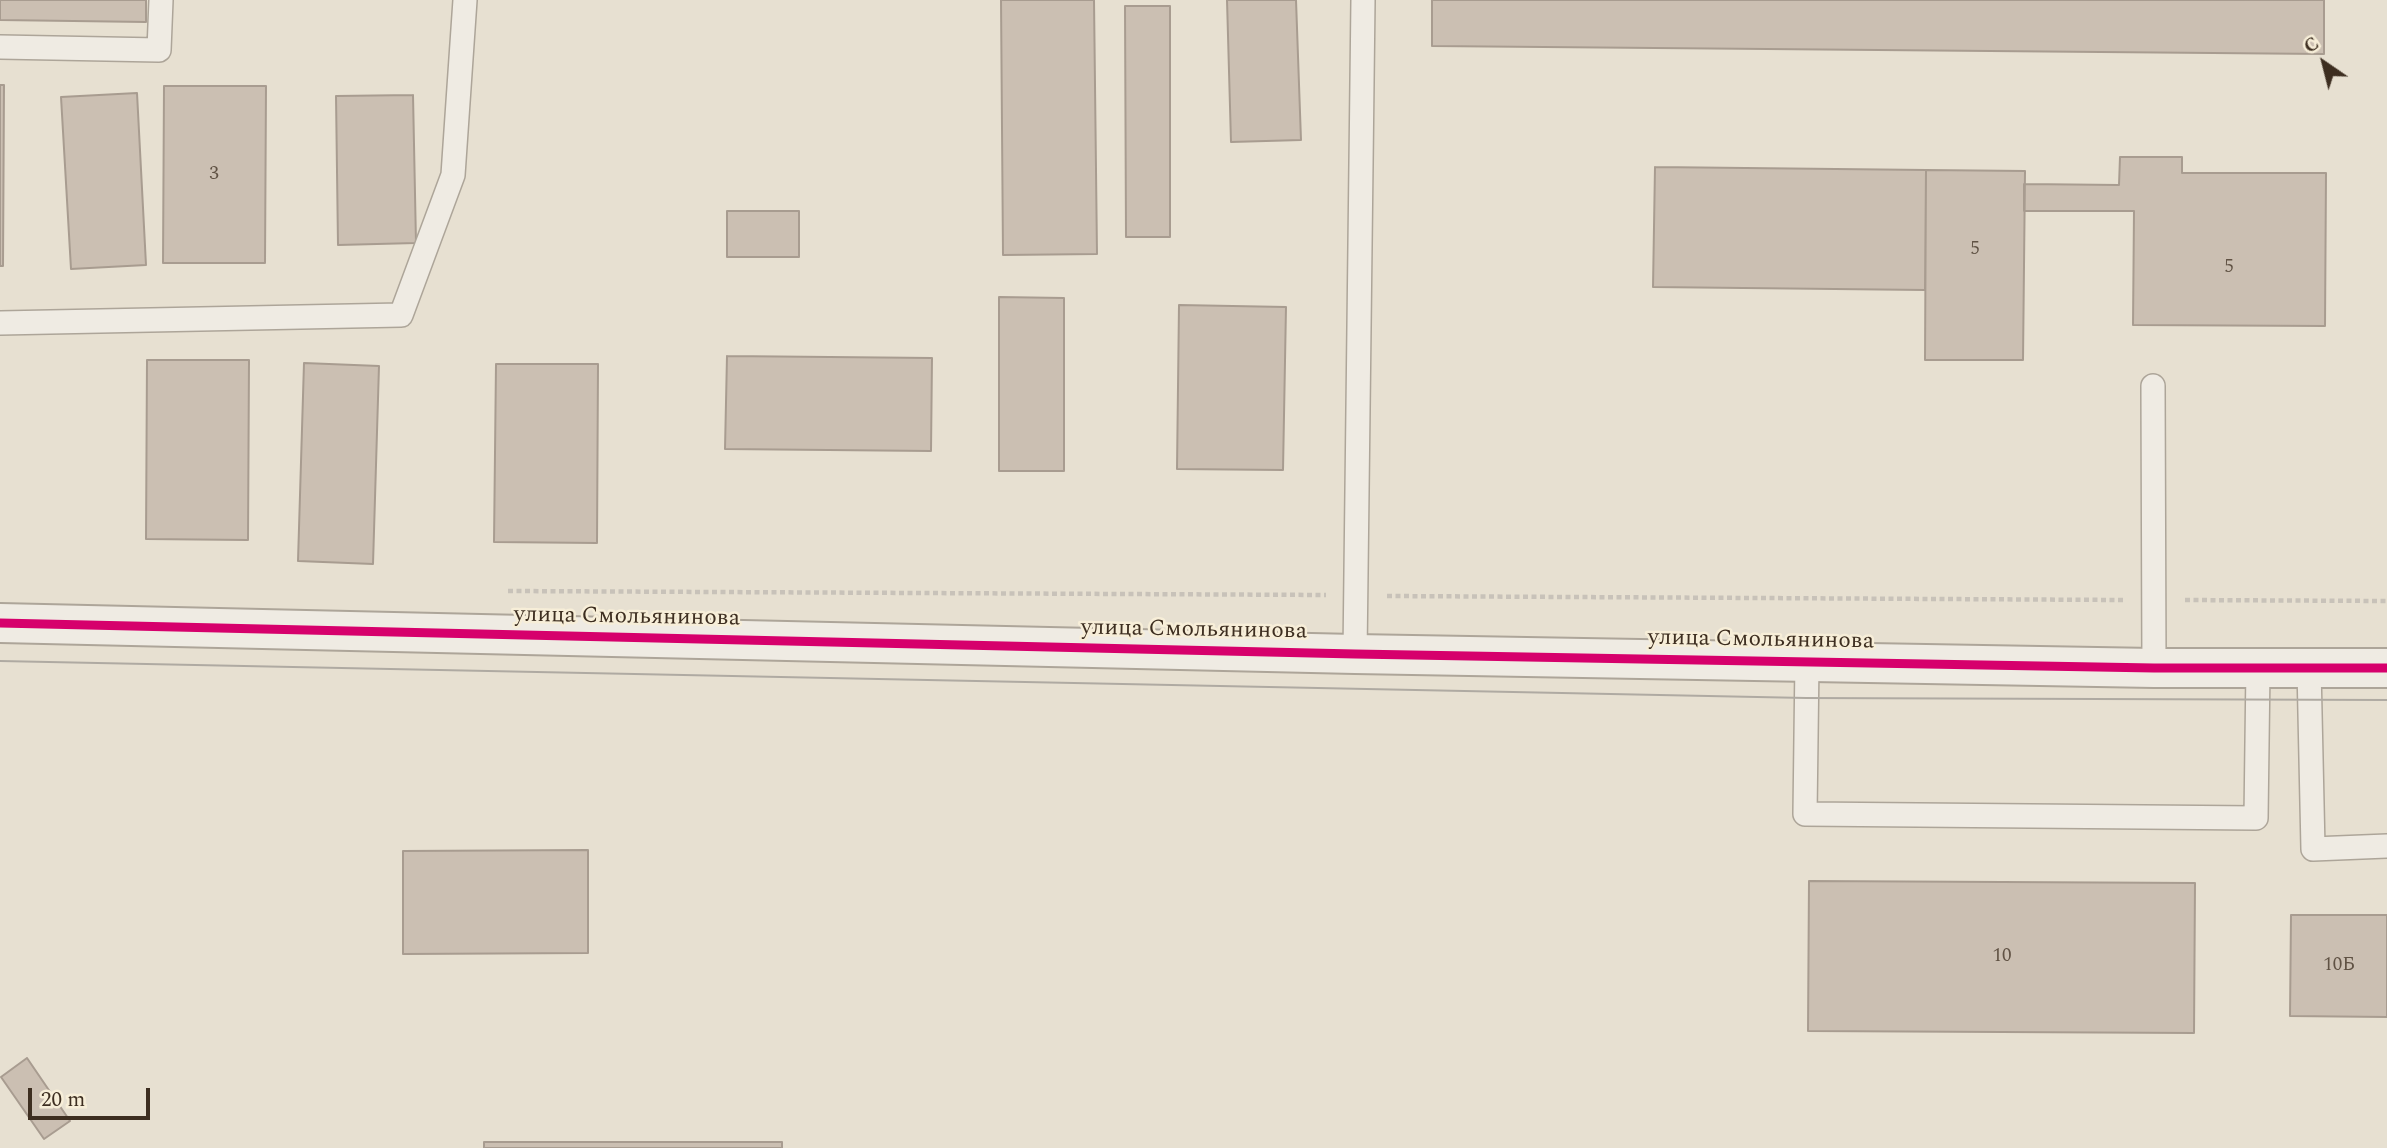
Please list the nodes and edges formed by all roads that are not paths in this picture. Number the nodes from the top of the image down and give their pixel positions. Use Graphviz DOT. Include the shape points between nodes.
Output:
graph roads {
  1 [pos="161,0"];
  2 [pos="465,0"];
  3 [pos="1363,0"];
  4 [pos="0,47"];
  5 [pos="0,323"];
  6 [pos="2153,387"];
  7 [pos="0,623"];
  8 [pos="1355,654"];
  9 [pos="1807,661"];
  10 [pos="2154,668"];
  11 [pos="2258,668"];
  12 [pos="2309,668"];
  13 [pos="2387,668"];
  14 [pos="2387,846"];
  1 -- 4 [label="lane" via="159,50"];
  2 -- 5 [label="lane" via="453,175 401,314"];
  3 -- 8 [label="lane"];
  6 -- 10 [label="lane"];
  7 -- 8 [label="street, улица Смольянинова"];
  8 -- 9 [label="street, улица Смольянинова"];
  9 -- 10 [label="street, улица Смольянинова"];
  9 -- 11 [label="lane" via="1805,814 2256,818"];
  10 -- 11 [label="street, улица Смольянинова"];
  11 -- 12 [label="street, улица Смольянинова"];
  12 -- 13 [label="street, улица Смольянинова"];
  12 -- 14 [label="lane" via="2314,849"];
}
